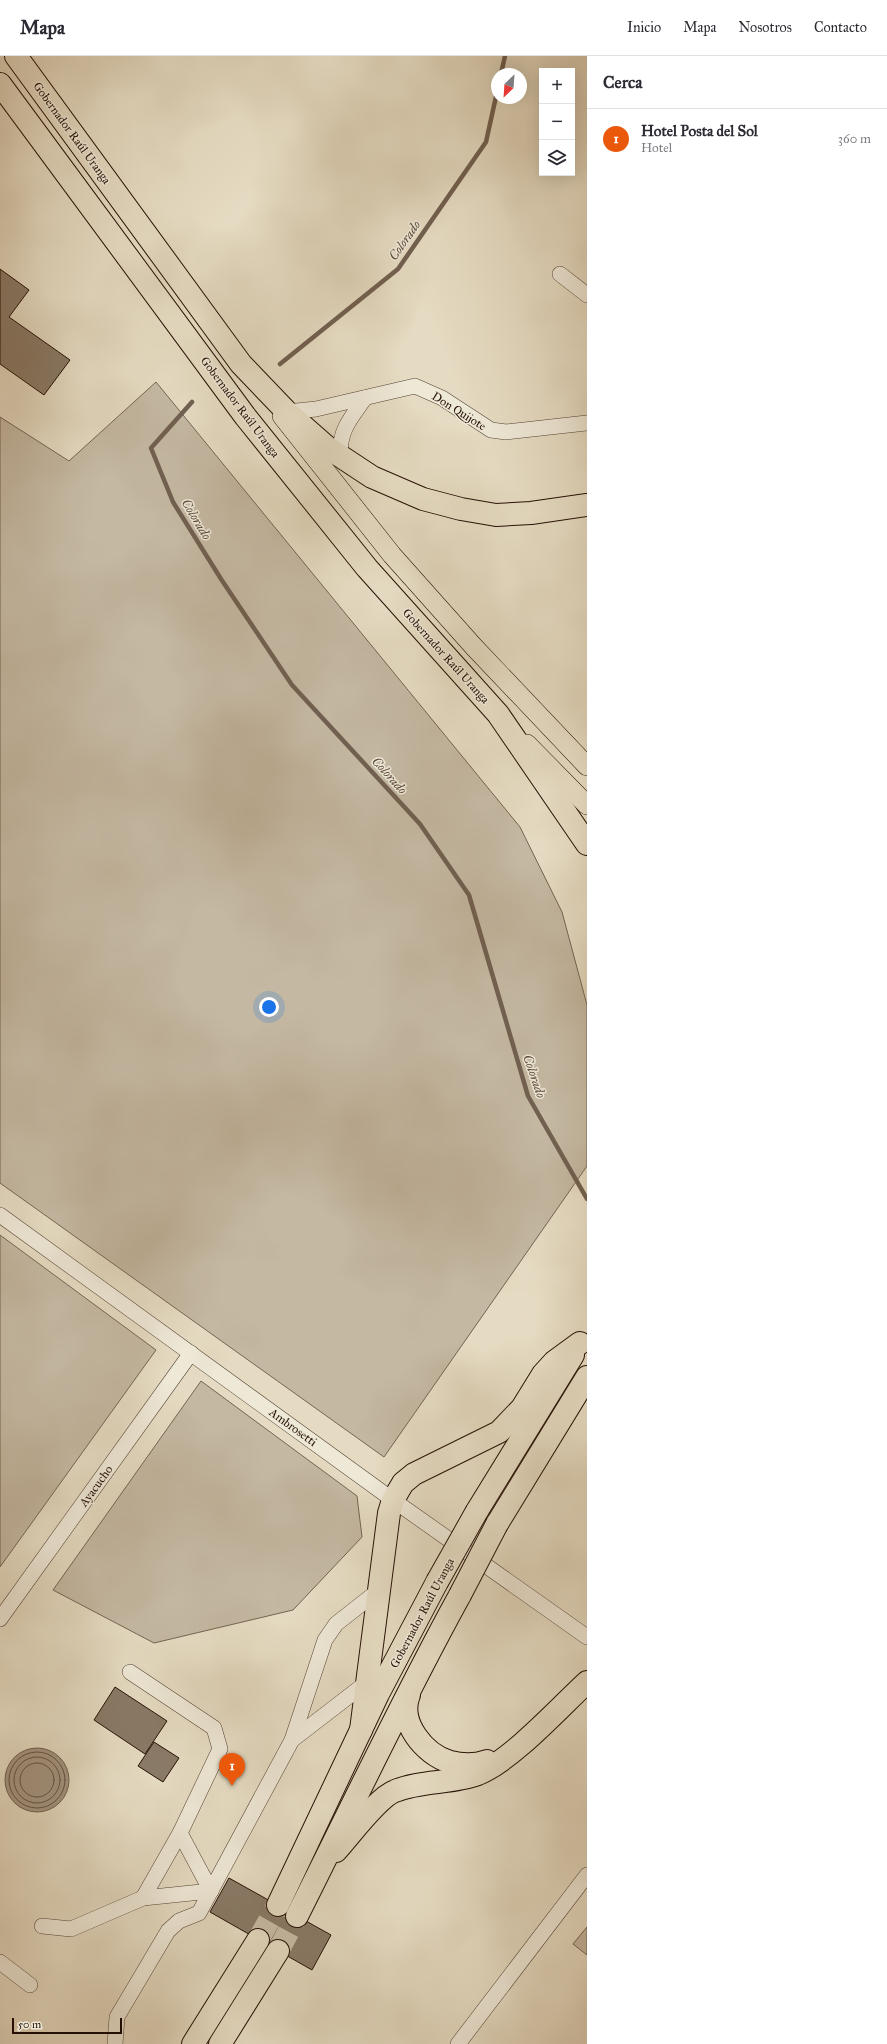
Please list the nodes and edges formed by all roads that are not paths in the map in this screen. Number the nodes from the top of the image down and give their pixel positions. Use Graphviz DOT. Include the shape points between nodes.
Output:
graph roads {
  1 [pos="16,56"];
  2 [pos="0,84"];
  3 [pos="560,274"];
  4 [pos="587,295"];
  5 [pos="241,364"];
  6 [pos="365,398"];
  7 [pos="287,412"];
  8 [pos="587,423"];
  9 [pos="340,454"];
  10 [pos="587,505"];
  11 [pos="498,714"];
  12 [pos="587,766"];
  13 [pos="587,805"];
  14 [pos="587,844"];
  15 [pos="0,1215"];
  16 [pos="584,1337"];
  17 [pos="191,1353"];
  18 [pos="587,1377"];
  19 [pos="393,1500"];
  20 [pos="378,1591"];
  21 [pos="0,1618"];
  22 [pos="587,1637"];
  23 [pos="395,1662"];
  24 [pos="420,1667"];
  25 [pos="130,1672"];
  26 [pos="587,1682"];
  27 [pos="367,1683"];
  28 [pos="361,1730"];
  29 [pos="292,1740"];
  30 [pos="509,1754"];
  31 [pos="180,1833"];
  32 [pos="322,1866"];
  33 [pos="587,1876"];
  34 [pos="211,1891"];
  35 [pos="143,1898"];
  36 [pos="278,1906"];
  37 [pos="297,1916"];
  38 [pos="42,1926"];
  39 [pos="258,1940"];
  40 [pos="278,1951"];
  41 [pos="0,1962"];
  42 [pos="30,1985"];
  43 [pos="115,2044"];
  44 [pos="193,2044"];
  45 [pos="220,2044"];
  46 [pos="458,2044"];
  1 -- 5 [label="highway, Gobernador Raúl Uranga"];
  2 -- 11 [label="highway, Gobernador Raúl Uranga" via="245,416 367,568"];
  3 -- 4 [label="street"];
  5 -- 7 [label="highway, Gobernador Raúl Uranga"];
  5 -- 12 [label="main road, Gobernador Raúl Uranga" via="392,555 474,647"];
  6 -- 7 [label="street, Don Quijote" via="316,409"];
  6 -- 8 [label="street, Don Quijote" via="415,386 442,398 491,430 506,432"];
  6 -- 9 [label="street" via="349,420 340,439"];
  7 -- 9 [label="highway, Gobernador Raúl Uranga" via="328,448"];
  9 -- 10 [label="highway, Gobernador Raúl Uranga" via="372,477 423,499 461,509 496,514 531,513"];
  11 -- 13 [label="main road, Gobernador Raúl Uranga"];
  11 -- 14 [label="highway, Gobernador Raúl Uranga"];
  15 -- 17 [label="street, Ambrosetti"];
  16 -- 19 [label="highway" via="543,1374 522,1408 499,1432 414,1474 403,1483"];
  16 -- 23 [label="highway, Gobernador Raúl Uranga, bridge" via="477,1511"];
  17 -- 19 [label="street, Ambrosetti"];
  17 -- 21 [label="street, Ayacucho"];
  18 -- 24 [label="highway, Gobernador Raúl Uranga, bridge" via="497,1524"];
  19 -- 20 [label="highway"];
  19 -- 22 [label="street, Ambrosetti"];
  20 -- 27 [label="highway"];
  20 -- 29 [label="street" via="336,1624 325,1640"];
  23 -- 27 [label="street"];
  23 -- 28 [label="highway, Gobernador Raúl Uranga"];
  24 -- 30 [label="highway" via="406,1703 411,1728 420,1742 434,1754 450,1762 484,1762"];
  24 -- 32 [label="highway, Gobernador Raúl Uranga"];
  25 -- 31 [label="street" via="214,1728 220,1749"];
  26 -- 30 [label="highway"];
  27 -- 28 [label="highway"];
  27 -- 29 [label="street"];
  28 -- 36 [label="highway, Gobernador Raúl Uranga"];
  29 -- 34 [label="street"];
  30 -- 32 [label="highway" via="478,1774 394,1791 381,1800"];
  31 -- 34 [label="street"];
  31 -- 35 [label="street"];
  32 -- 37 [label="highway, Gobernador Raúl Uranga"];
  33 -- 46 [label="street"];
  34 -- 35 [label="street"];
  34 -- 43 [label="street" via="199,1913 179,1921 168,1931 117,2017"];
  35 -- 38 [label="street" via="72,1929"];
  39 -- 44 [label="highway"];
  40 -- 45 [label="highway"];
  41 -- 42 [label="street"];
}
